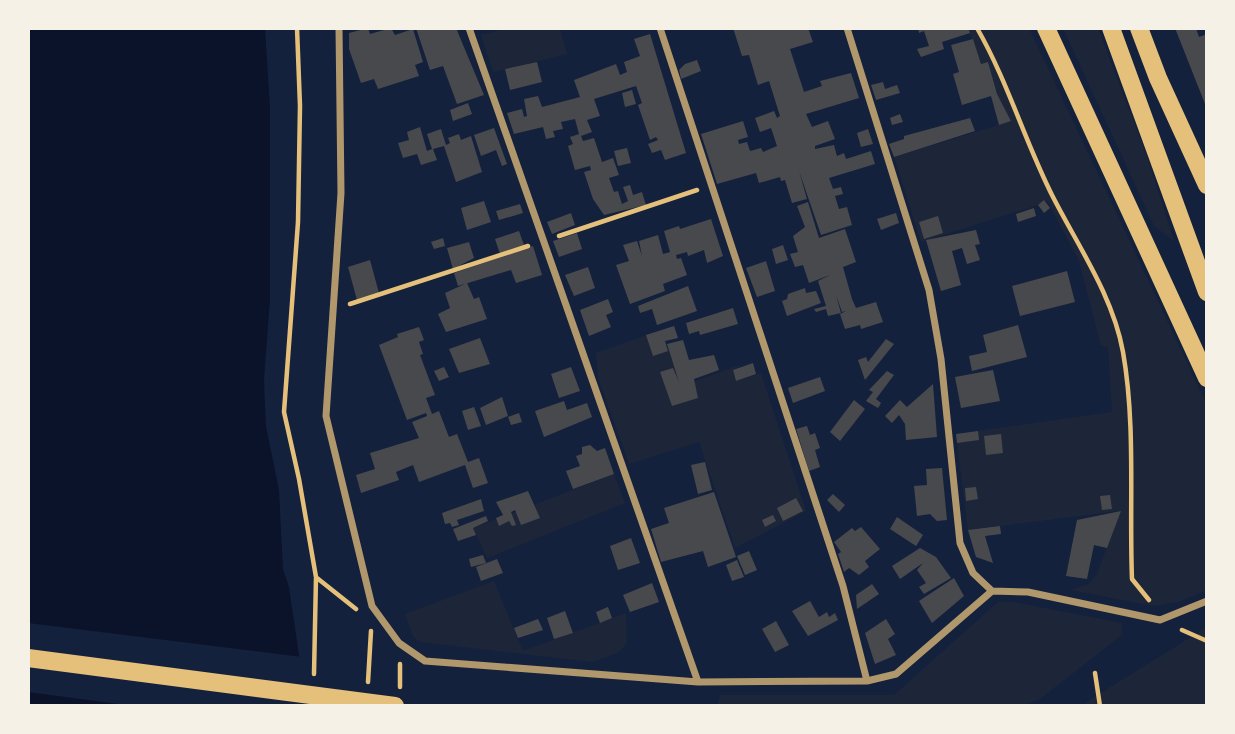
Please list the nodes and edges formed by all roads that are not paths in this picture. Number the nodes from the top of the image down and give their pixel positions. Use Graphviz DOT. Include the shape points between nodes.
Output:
graph roads {
  1 [pos="339,28"];
  2 [pos="469,28"];
  3 [pos="660,28"];
  4 [pos="847,28"];
  5 [pos="1046,28"];
  6 [pos="1111,28"];
  7 [pos="1139,28"];
  8 [pos="1207,186"];
  9 [pos="1207,292"];
  10 [pos="1207,378"];
  11 [pos="992,591"];
  12 [pos="1207,601"];
  13 [pos="28,658"];
  14 [pos="867,681"];
  15 [pos="698,682"];
  16 [pos="398,699"];
  1 -- 15 [label="street" via="341,194 326,416 372,606 399,643 425,661"];
  2 -- 15 [label="street"];
  3 -- 14 [label="street" via="843,586"];
  4 -- 11 [label="street" via="929,290 941,359 960,543 973,573"];
  5 -- 10 [label="main road"];
  6 -- 9 [label="main road"];
  7 -- 8 [label="main road"];
  11 -- 12 [label="street" via="1028,592 1160,620"];
  11 -- 14 [label="street" via="896,674"];
  13 -- 16 [label="main road"];
  14 -- 15 [label="street"];
}
